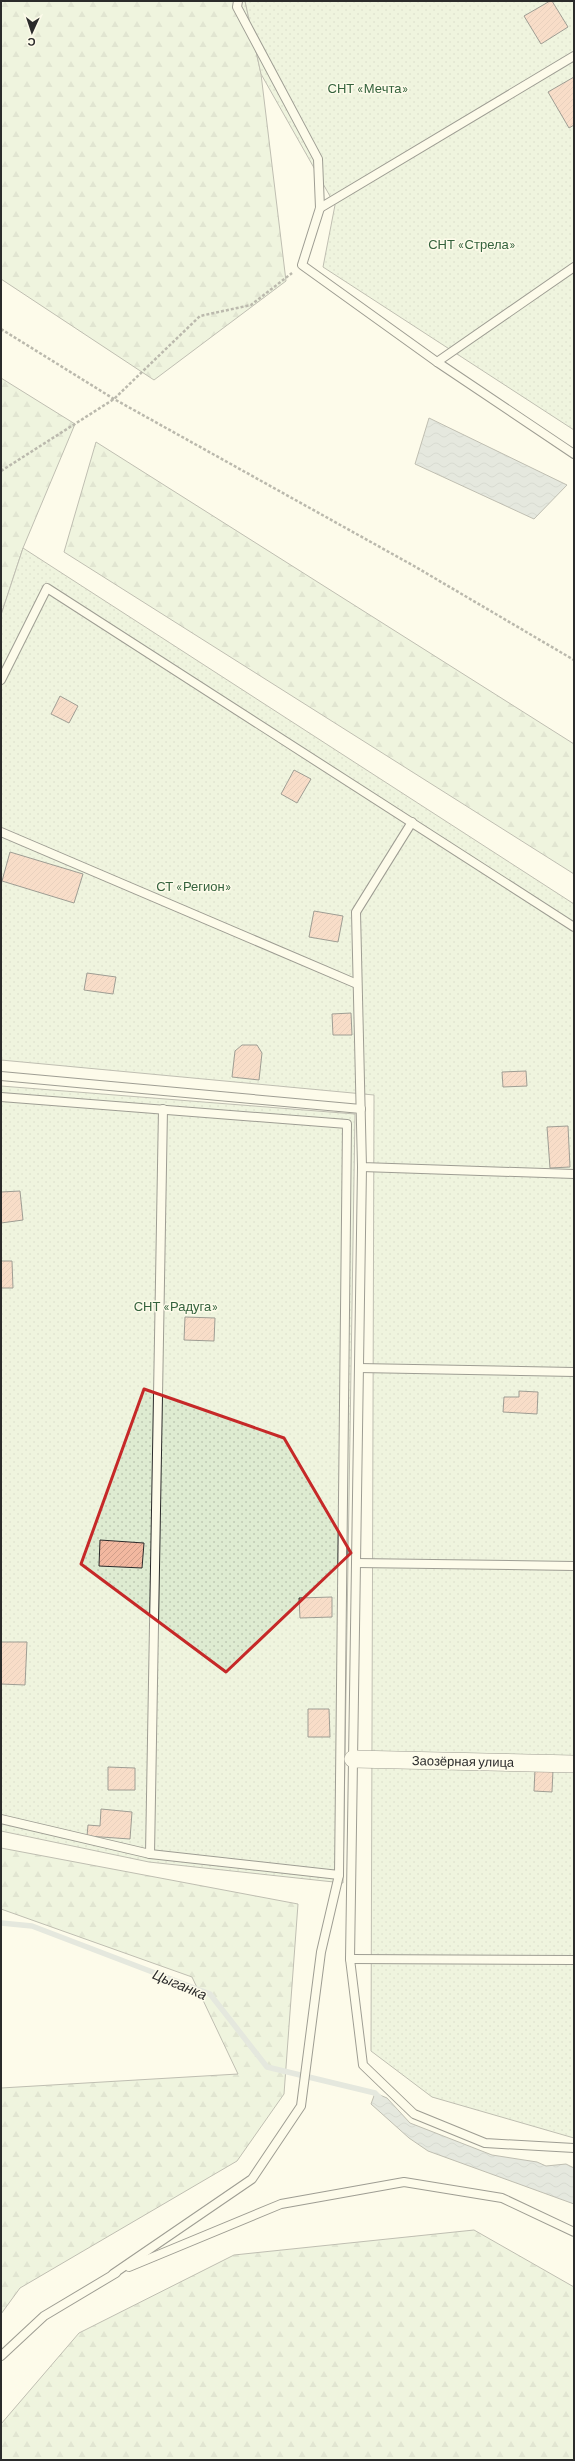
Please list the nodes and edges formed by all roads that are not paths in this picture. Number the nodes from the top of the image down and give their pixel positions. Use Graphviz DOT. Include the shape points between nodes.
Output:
graph roads {
  1 [pos="238,1"];
  2 [pos="574,56"];
  3 [pos="320,208"];
  4 [pos="574,267"];
  5 [pos="437,362"];
  6 [pos="574,454"];
  7 [pos="1,680"];
  8 [pos="412,822"];
  9 [pos="1,832"];
  10 [pos="574,927"];
  11 [pos="357,984"];
  12 [pos="1,1076"];
  13 [pos="1,1097"];
  14 [pos="360,1108"];
  15 [pos="163,1109"];
  16 [pos="362,1167"];
  17 [pos="574,1174"];
  18 [pos="359,1368"];
  19 [pos="574,1372"];
  20 [pos="356,1563"];
  21 [pos="574,1566"];
  22 [pos="353,1759"];
  23 [pos="574,1764"];
  24 [pos="1,1819"];
  25 [pos="150,1854"];
  26 [pos="339,1874"];
  27 [pos="350,1959"];
  28 [pos="574,1960"];
  29 [pos="574,2148"];
  30 [pos="574,2232"];
  31 [pos="113,2274"];
  32 [pos="1,2356"];
  1 -- 3 [label="lane" via="237,8 318,159"];
  2 -- 3 [label="lane"];
  3 -- 5 [label="lane" via="302,265"];
  4 -- 5 [label="lane"];
  5 -- 6 [label="lane"];
  7 -- 8 [label="lane" via="47,588"];
  8 -- 10 [label="lane"];
  8 -- 11 [label="lane" via="356,912"];
  9 -- 11 [label="lane"];
  11 -- 14 [label="lane"];
  12 -- 14 [label="lane"];
  13 -- 15 [label="lane"];
  14 -- 16 [label="lane"];
  15 -- 25 [label="lane"];
  15 -- 26 [label="lane" via="347,1124"];
  16 -- 17 [label="lane"];
  16 -- 18 [label="lane"];
  18 -- 19 [label="lane"];
  18 -- 20 [label="lane"];
  20 -- 21 [label="lane"];
  20 -- 22 [label="lane"];
  22 -- 23 [label="street, Заозёрная улица"];
  22 -- 27 [label="lane"];
  24 -- 25 [label="lane"];
  25 -- 26 [label="lane"];
  26 -- 31 [label="lane" via="321,1952 301,2106 252,2178"];
  27 -- 28 [label="lane"];
  27 -- 29 [label="lane" via="363,2065 414,2114 485,2143"];
  30 -- 31 [label="lane" via="502,2198 404,2182 281,2204"];
  31 -- 32 [label="lane" via="44,2316"];
}
